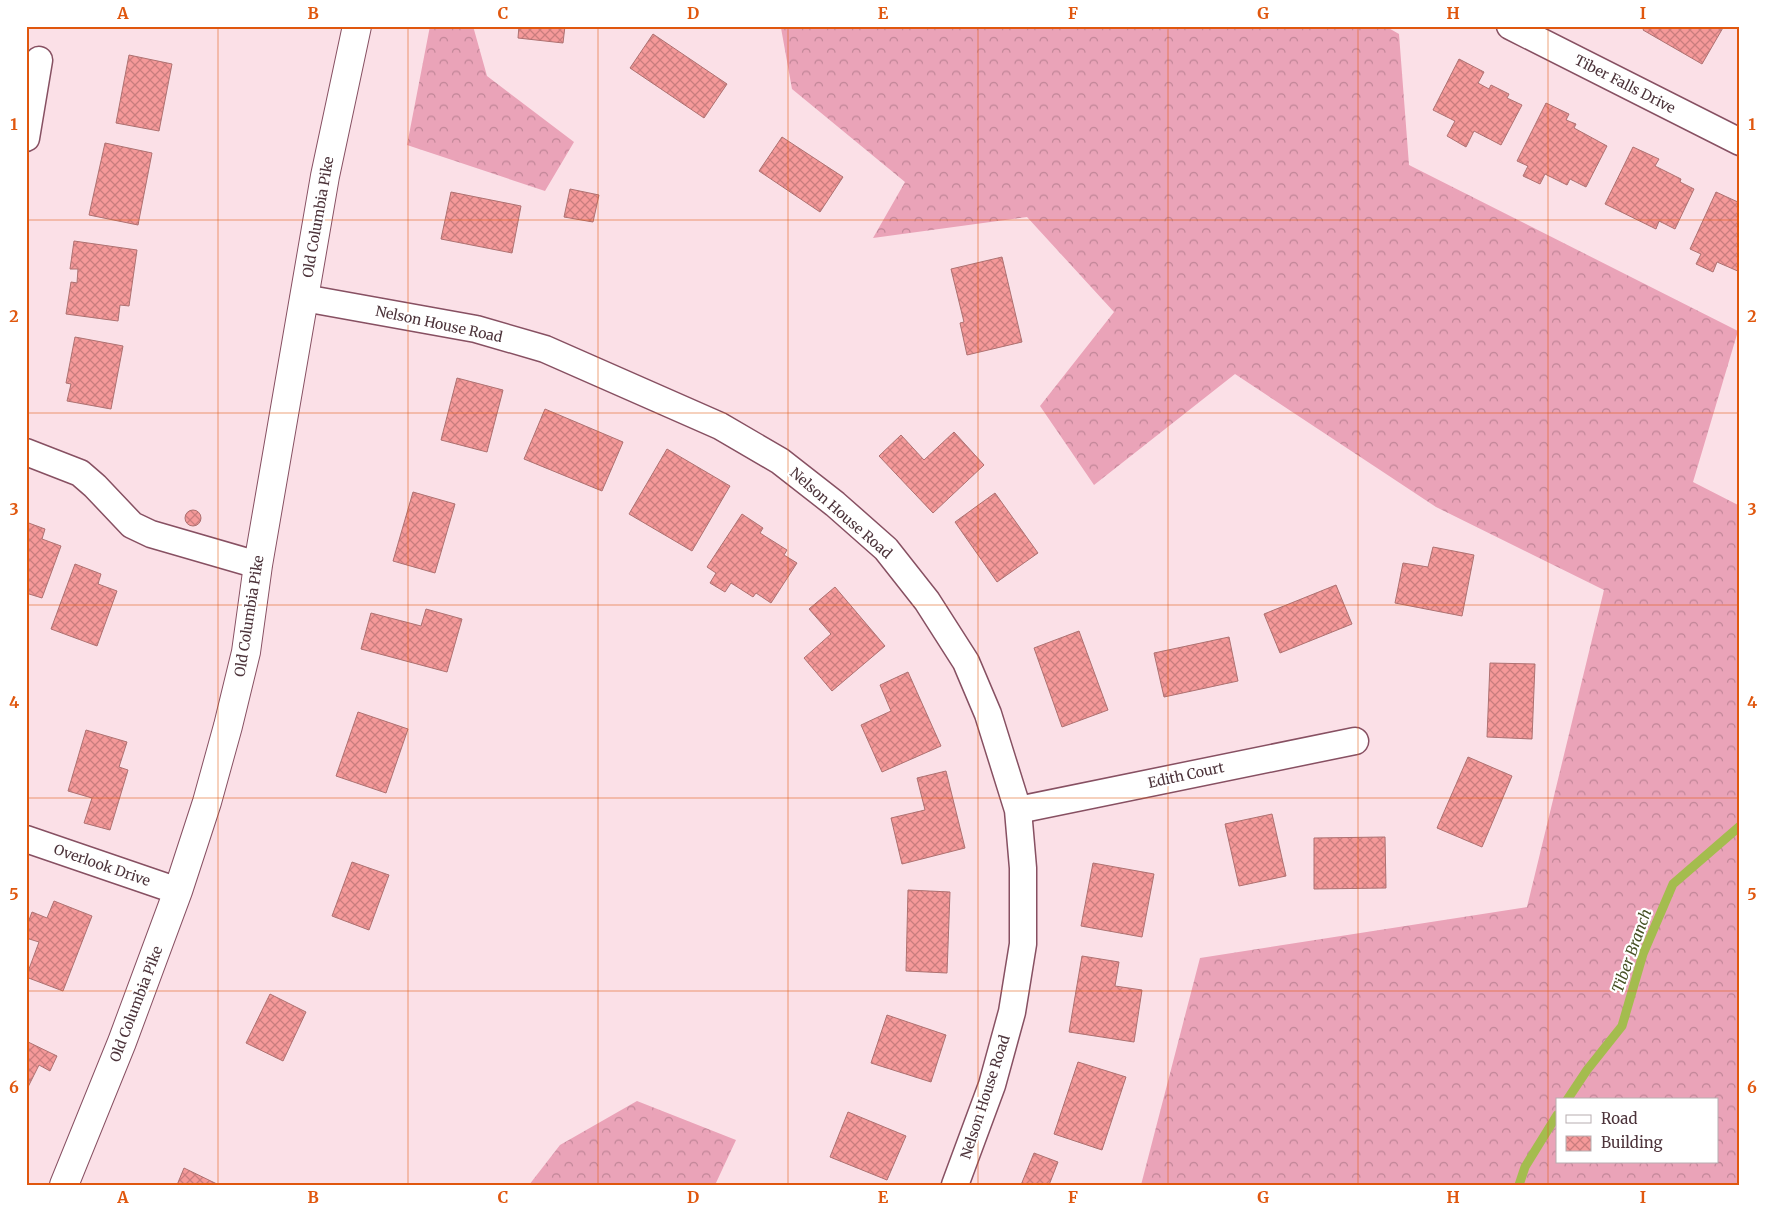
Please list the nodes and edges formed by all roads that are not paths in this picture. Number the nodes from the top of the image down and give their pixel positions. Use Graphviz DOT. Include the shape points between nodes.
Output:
graph roads {
  1 [pos="357,26"];
  2 [pos="1510,26"];
  3 [pos="39,60"];
  4 [pos="26,138"];
  5 [pos="1740,142"];
  6 [pos="304,298"];
  7 [pos="26,452"];
  8 [pos="258,565"];
  9 [pos="1355,741"];
  10 [pos="1018,810"];
  11 [pos="26,839"];
  12 [pos="178,891"];
  13 [pos="64,1185"];
  14 [pos="955,1185"];
  1 -- 6 [label="street, Old Columbia Pike" via="325,176"];
  2 -- 5 [label="street, Tiber Falls Drive"];
  3 -- 4 [label="street"];
  6 -- 8 [label="street, Old Columbia Pike"];
  6 -- 10 [label="street, Nelson House Road" via="476,329 545,349 720,426 780,461 886,549 928,601 966,662 988,714"];
  7 -- 8 [label="street" via="80,474 132,525 150,534"];
  8 -- 12 [label="street, Old Columbia Pike" via="246,652 228,726"];
  9 -- 10 [label="street, Edith Court"];
  10 -- 14 [label="street, Nelson House Road" via="1023,868 1023,944 1012,1012 992,1085"];
  11 -- 12 [label="street, Overlook Drive"];
  12 -- 13 [label="street, Old Columbia Pike"];
}
